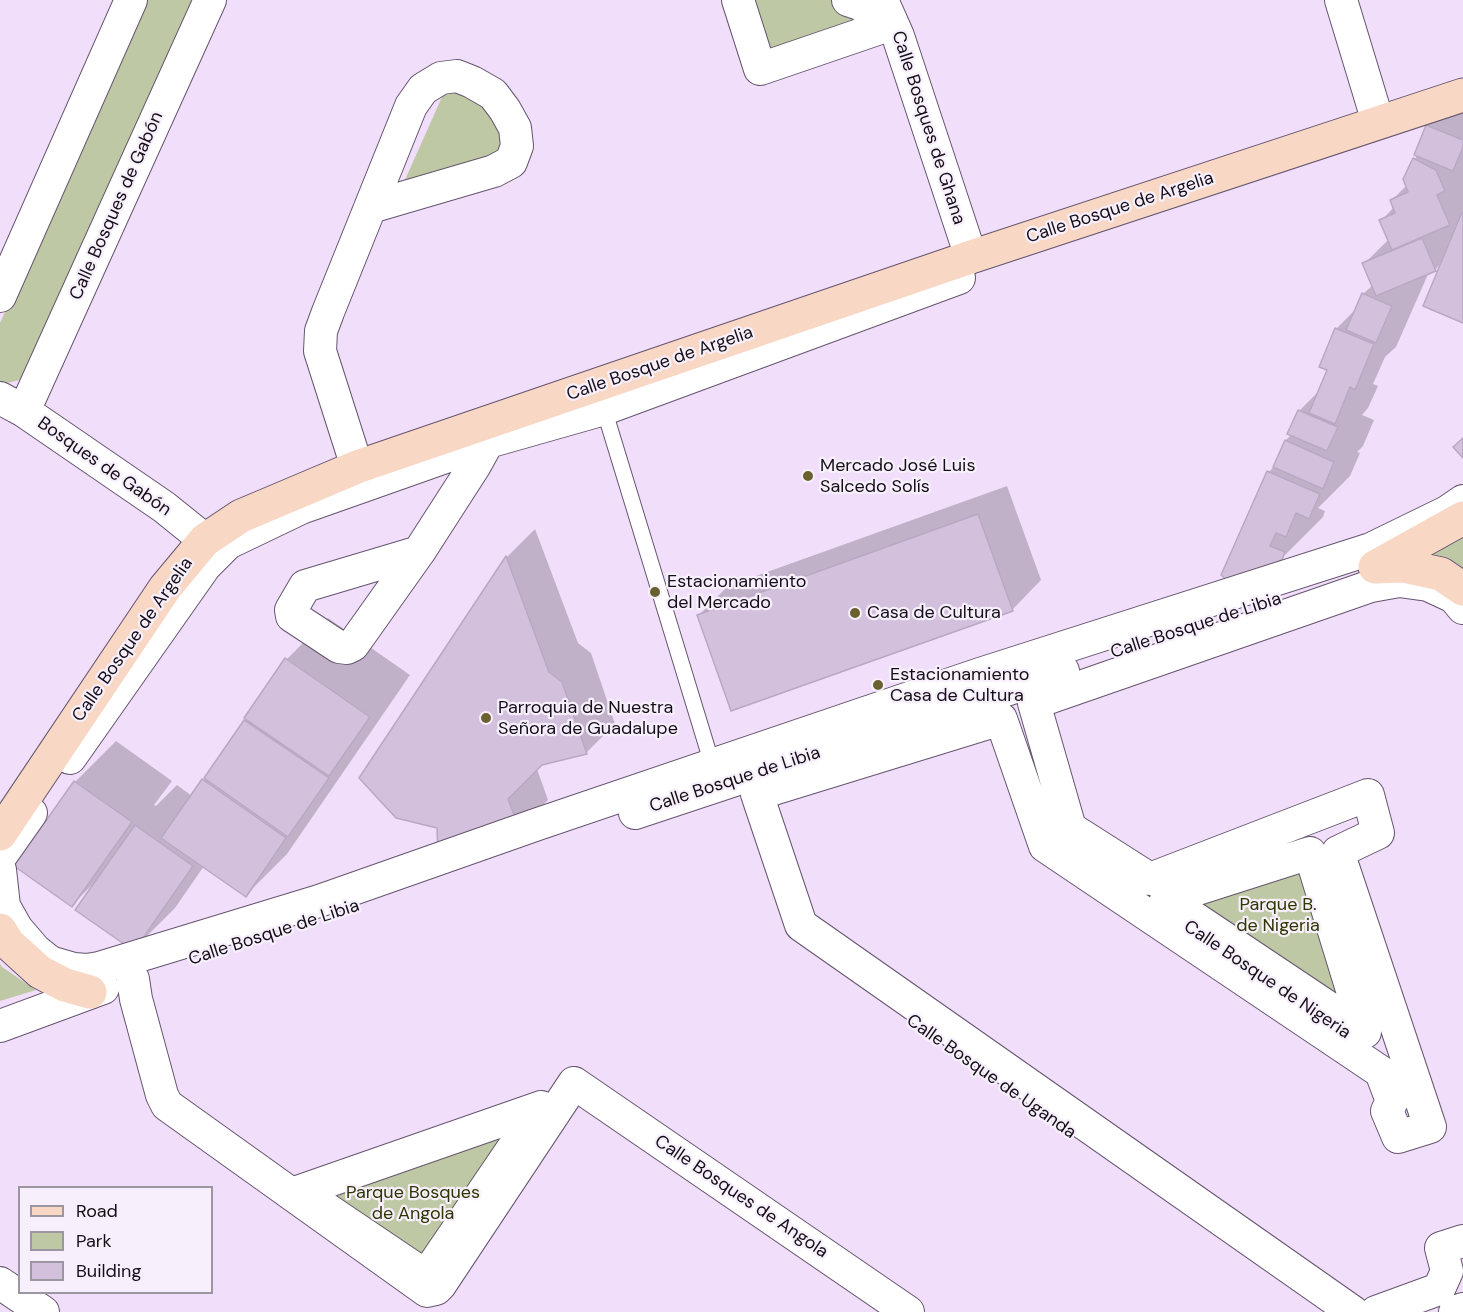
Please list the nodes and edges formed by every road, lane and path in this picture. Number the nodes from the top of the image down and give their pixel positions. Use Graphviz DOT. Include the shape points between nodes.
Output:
graph roads {
  1 [pos="131,0"];
  2 [pos="210,0"];
  3 [pos="727,0"];
  4 [pos="738,0"];
  5 [pos="848,0"];
  6 [pos="882,0"];
  7 [pos="1341,0"];
  8 [pos="898,36"];
  9 [pos="1463,95"];
  10 [pos="1463,110"];
  11 [pos="1378,122"];
  12 [pos="371,207"];
  13 [pos="971,257"];
  14 [pos="0,296"];
  15 [pos="601,398"];
  16 [pos="12,405"];
  17 [pos="493,431"];
  18 [pos="357,467"];
  19 [pos="1463,501"];
  20 [pos="1463,518"];
  21 [pos="206,540"];
  22 [pos="419,552"];
  23 [pos="1375,567"];
  24 [pos="1463,589"];
  25 [pos="1463,608"];
  26 [pos="1010,688"];
  27 [pos="723,777"];
  28 [pos="1362,818"];
  29 [pos="0,834"];
  30 [pos="1314,844"];
  31 [pos="0,857"];
  32 [pos="0,870"];
  33 [pos="1141,894"];
  34 [pos="0,930"];
  35 [pos="133,978"];
  36 [pos="90,992"];
  37 [pos="0,1026"];
  38 [pos="1393,1065"];
  39 [pos="574,1083"];
  40 [pos="541,1107"];
  41 [pos="1412,1114"];
  42 [pos="273,1182"];
  43 [pos="1462,1255"];
  44 [pos="0,1282"];
  45 [pos="1463,1297"];
  46 [pos="1463,1309"];
  47 [pos="43,1312"];
  48 [pos="908,1312"];
  49 [pos="1330,1312"];
  50 [pos="1353,1312"];
  51 [pos="1376,1312"];
  52 [pos="1419,1312"];
  53 [pos="1455,1312"];
  1 -- 14 [label="street"];
  2 -- 16 [label="street, Calle Bosques de Gabón"];
  3 -- 8 [label="street" via="754,82"];
  4 -- 5 [label="street" via="760,69 880,28 863,6"];
  6 -- 8 [label="street, Calle Bosques de Ghana"];
  7 -- 11 [label="street"];
  8 -- 13 [label="street, Calle Bosques de Ghana"];
  9 -- 11 [label="street, Calle Bosque de Argelia"];
  10 -- 15 [label="street" via="1157,204"];
  11 -- 13 [label="street, Calle Bosque de Argelia"];
  12 -- 12 [label="street" via="411,106 423,89 441,78 457,76 493,94 514,128 518,146 510,162 494,171"];
  12 -- 18 [label="street" via="321,331 320,351"];
  13 -- 15 [label="street, Calle Bosque de Argelia"];
  15 -- 17 [label="street, Calle Bosque de Argelia"];
  15 -- 27 [label="lane"];
  16 -- 21 [label="street, Bosques de Gabón" via="165,507"];
  17 -- 18 [label="street, Calle Bosque de Argelia"];
  17 -- 22 [label="street"];
  17 -- 31 [label="street" via="301,508 228,543 205,566"];
  18 -- 21 [label="street, Calle Bosque de Argelia" via="241,516"];
  19 -- 27 [label="street" via="1371,549 980,674"];
  20 -- 23 [label="street, Calle Bosque de Libia"];
  21 -- 29 [label="street, Calle Bosque de Argelia" via="165,588"];
  23 -- 24 [label="street" via="1404,566 1441,574"];
  23 -- 26 [label="street, Calle Bosque de Libia"];
  25 -- 50 [label="street" via="1454,597 1428,585 1399,581 1371,586 1034,703 1070,828 1150,879 1368,795 1378,833 1338,852 1430,1127 1398,1137 1387,1111 1392,1101 1381,1072 1045,846 1001,719 757,794 801,925"];
  26 -- 27 [label="street, Calle Bosque de Libia"];
  26 -- 33 [label="street, Calle Bosque de Nigeria" via="1055,832"];
  27 -- 32 [label="street" via="87,970 50,962 34,950 4,906"];
  27 -- 35 [label="street, Calle Bosque de Libia"];
  27 -- 49 [label="street, Calle Bosque de Uganda" via="791,938"];
  28 -- 30 [label="street"];
  30 -- 30 [label="street" via="1341,953 1365,1032 1166,900"];
  30 -- 33 [label="street"];
  30 -- 38 [label="street, Calle Bosque de Nigeria"];
  33 -- 38 [label="street, Calle Bosque de Nigeria"];
  34 -- 36 [label="street" via="8,943 40,972"];
  35 -- 36 [label="street, Calle Bosque de Libia"];
  35 -- 42 [label="street" via="164,1100"];
  36 -- 37 [label="street, Calle Bosque de Libia"];
  38 -- 41 [label="street, Calle Bosque de Nigeria"];
  39 -- 42 [label="street"];
  39 -- 42 [label="street" via="440,1285 431,1291"];
  39 -- 48 [label="street, Calle Bosques de Angola"];
  40 -- 40 [label="street" via="426,1276 300,1191 311,1187"];
  43 -- 51 [label="street" via="1441,1248 1447,1271 1439,1289"];
  44 -- 47 [label="street"];
  45 -- 52 [label="street"];
  46 -- 53 [label="street"];
}
